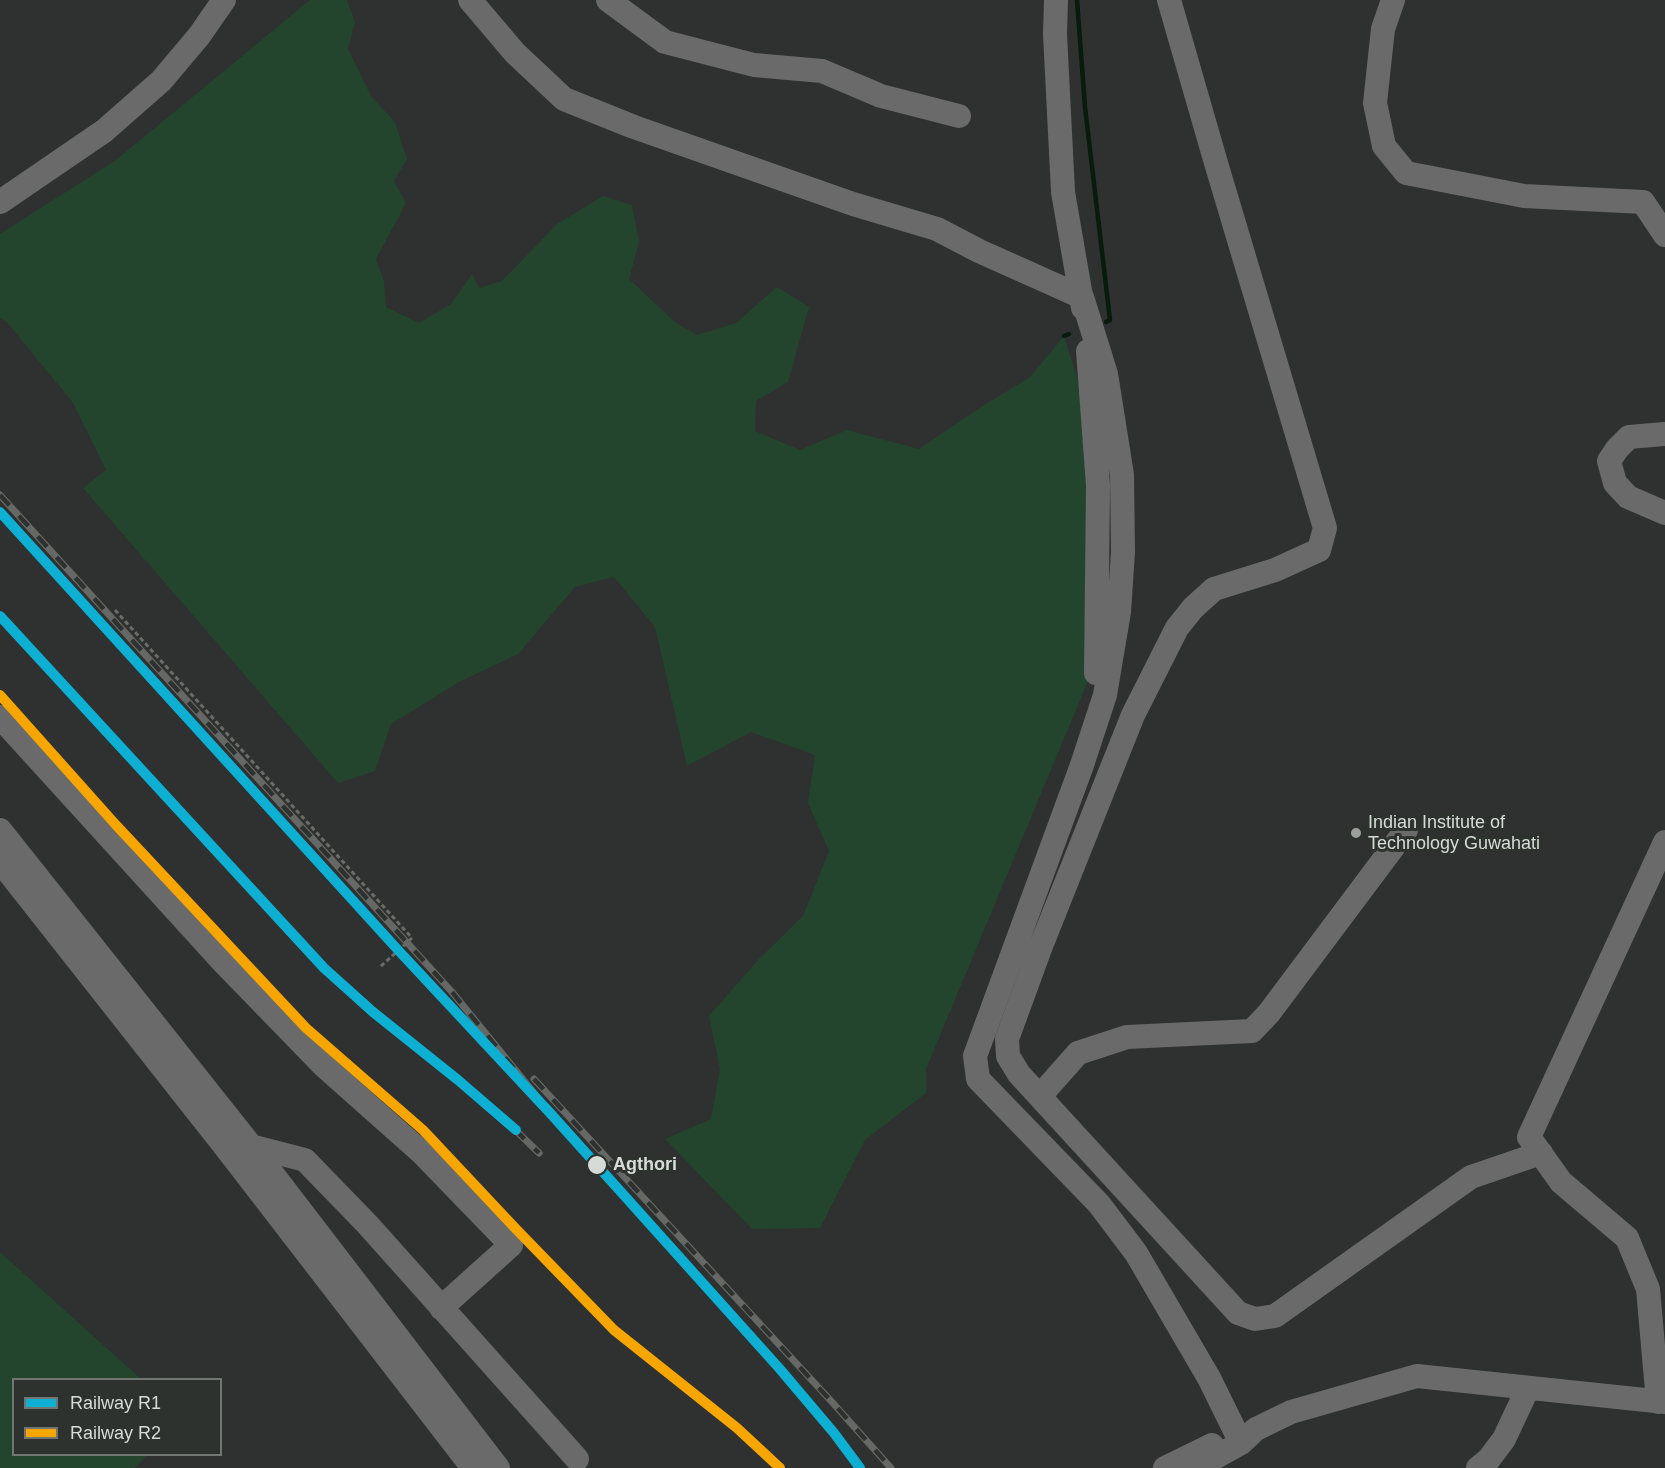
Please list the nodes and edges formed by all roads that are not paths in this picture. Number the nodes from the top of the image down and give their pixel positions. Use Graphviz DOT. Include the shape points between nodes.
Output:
graph roads {
  1 [pos="224,0"];
  2 [pos="470,0"];
  3 [pos="608,0"];
  4 [pos="1056,0"];
  5 [pos="1169,0"];
  6 [pos="1393,0"];
  7 [pos="959,116"];
  8 [pos="0,202"];
  9 [pos="1665,236"];
  10 [pos="1082,297"];
  11 [pos="1665,434"];
  12 [pos="1665,513"];
  13 [pos="0,717"];
  14 [pos="0,830"];
  15 [pos="1406,830"];
  16 [pos="1665,842"];
  17 [pos="0,861"];
  18 [pos="1040,1096"];
  19 [pos="251,1146"];
  20 [pos="1541,1153"];
  21 [pos="441,1308"];
  22 [pos="422,1383"];
  23 [pos="1528,1388"];
  24 [pos="1662,1402"];
  25 [pos="1244,1435"];
  26 [pos="577,1458"];
  27 [pos="473,1468"];
  28 [pos="498,1468"];
  29 [pos="1165,1468"];
  30 [pos="1196,1468"];
  31 [pos="1478,1468"];
  1 -- 8 [label="street" via="200,36 160,81 104,131"];
  2 -- 10 [label="street" via="515,53 564,99 853,204 937,229"];
  3 -- 7 [label="street" via="665,42 754,65 822,71 881,96"];
  4 -- 10 [label="street" via="1063,192"];
  5 -- 18 [label="street" via="1325,528 1319,550 1275,570 1214,589 1176,628 1133,715 1007,1039 1008,1056"];
  6 -- 9 [label="street" via="1383,29 1375,104 1384,146 1406,173 1524,196 1643,202"];
  10 -- 25 [label="street" via="1106,374 1122,475 1124,552 1119,612 1105,695 975,1056 978,1079 1098,1204 1136,1253"];
  11 -- 12 [label="street" via="1629,437 1609,461 1615,483 1628,497"];
  13 -- 21 [label="street" via="256,996 323,1065 421,1152 511,1245"];
  14 -- 19 [label="street"];
  15 -- 18 [label="street" via="1252,1031 1126,1037 1078,1053"];
  16 -- 20 [label="street" via="1529,1137"];
  17 -- 22 [label="street"];
  18 -- 20 [label="street" via="1238,1313 1255,1319 1275,1316 1471,1177"];
  19 -- 21 [label="street" via="305,1160"];
  19 -- 22 [label="street"];
  20 -- 24 [label="street" via="1561,1182 1627,1238 1648,1289"];
  21 -- 26 [label="street"];
  22 -- 27 [label="street"];
  22 -- 28 [label="street"];
  23 -- 24 [label="street"];
  23 -- 25 [label="street" via="1417,1376 1291,1412"];
  23 -- 31 [label="street" via="1504,1439"];
  25 -- 29 [label="street"];
  25 -- 30 [label="street"];
}
